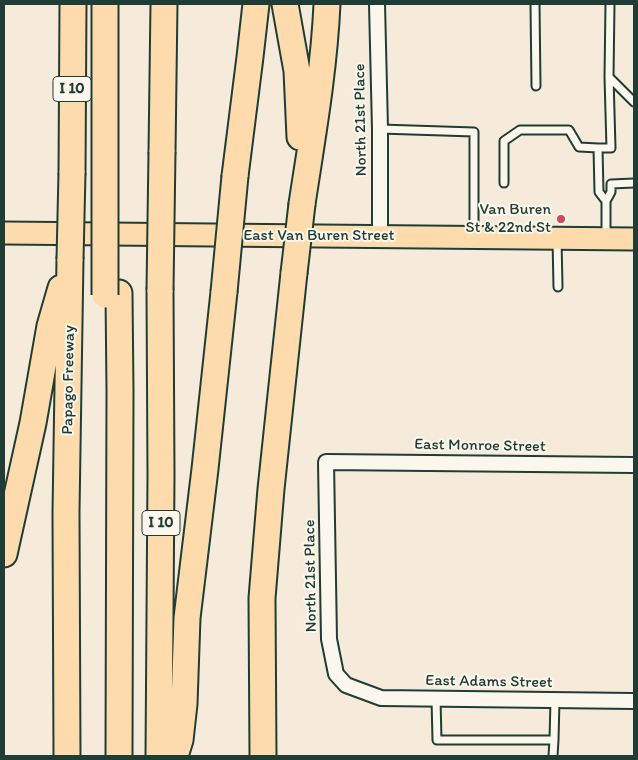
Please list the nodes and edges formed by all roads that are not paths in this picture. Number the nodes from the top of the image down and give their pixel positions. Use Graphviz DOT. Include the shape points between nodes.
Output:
graph roads {
  1 [pos="73,4"];
  2 [pos="106,4"];
  3 [pos="122,4"];
  4 [pos="164,4"];
  5 [pos="256,4"];
  6 [pos="285,4"];
  7 [pos="327,4"];
  8 [pos="376,4"];
  9 [pos="535,4"];
  10 [pos="610,4"];
  11 [pos="609,77"];
  12 [pos="536,86"];
  13 [pos="634,102"];
  14 [pos="380,129"];
  15 [pos="598,148"];
  16 [pos="504,183"];
  17 [pos="634,183"];
  18 [pos="606,200"];
  19 [pos="302,204"];
  20 [pos="4,234"];
  21 [pos="380,236"];
  22 [pos="474,238"];
  23 [pos="557,238"];
  24 [pos="606,239"];
  25 [pos="634,240"];
  26 [pos="558,287"];
  27 [pos="112,294"];
  28 [pos="65,295"];
  29 [pos="326,462"];
  30 [pos="634,466"];
  31 [pos="4,554"];
  32 [pos="346,685"];
  33 [pos="436,699"];
  34 [pos="555,700"];
  35 [pos="634,701"];
  36 [pos="554,740"];
  37 [pos="67,756"];
  38 [pos="106,756"];
  39 [pos="119,756"];
  40 [pos="159,756"];
  41 [pos="175,756"];
  42 [pos="263,756"];
  43 [pos="553,756"];
  1 -- 28 [label="highway, I 10, bridge" via="70,259"];
  2 -- 27 [label="highway, bridge"];
  3 -- 27 [label="highway"];
  4 -- 40 [label="highway, I 10, bridge"];
  5 -- 41 [label="highway, bridge" via="187,618 184,704"];
  6 -- 19 [label="highway" via="297,71"];
  7 -- 19 [label="highway"];
  8 -- 14 [label="street, North 21st Place"];
  9 -- 12 [label="lane"];
  10 -- 11 [label="lane"];
  11 -- 13 [label="lane"];
  11 -- 15 [label="lane" via="611,148"];
  14 -- 21 [label="street, North 21st Place"];
  14 -- 22 [label="lane" via="474,132"];
  15 -- 16 [label="lane" via="579,147 569,130 520,130 504,141"];
  15 -- 18 [label="lane" via="599,192"];
  17 -- 18 [label="lane" via="611,184"];
  18 -- 24 [label="lane"];
  19 -- 42 [label="highway, bridge" via="263,589"];
  20 -- 21 [label="main road, East Van Buren Street"];
  21 -- 22 [label="main road, East Van Buren Street"];
  22 -- 23 [label="main road, East Van Buren Street"];
  23 -- 24 [label="main road, East Van Buren Street"];
  23 -- 26 [label="lane"];
  24 -- 25 [label="main road, East Van Buren Street"];
  27 -- 38 [label="highway" via="104,526"];
  27 -- 39 [label="highway" via="120,400"];
  28 -- 31 [label="highway" via="50,326 33,423"];
  28 -- 37 [label="highway, Papago Freeway"];
  29 -- 30 [label="street, East Monroe Street"];
  29 -- 32 [label="street, North 21st Place" via="329,639 336,674"];
  32 -- 33 [label="street, East Adams Street" via="381,698"];
  33 -- 34 [label="street, East Adams Street"];
  33 -- 36 [label="lane" via="437,740"];
  34 -- 35 [label="street, East Adams Street"];
  34 -- 36 [label="lane"];
  36 -- 43 [label="lane"];
}
